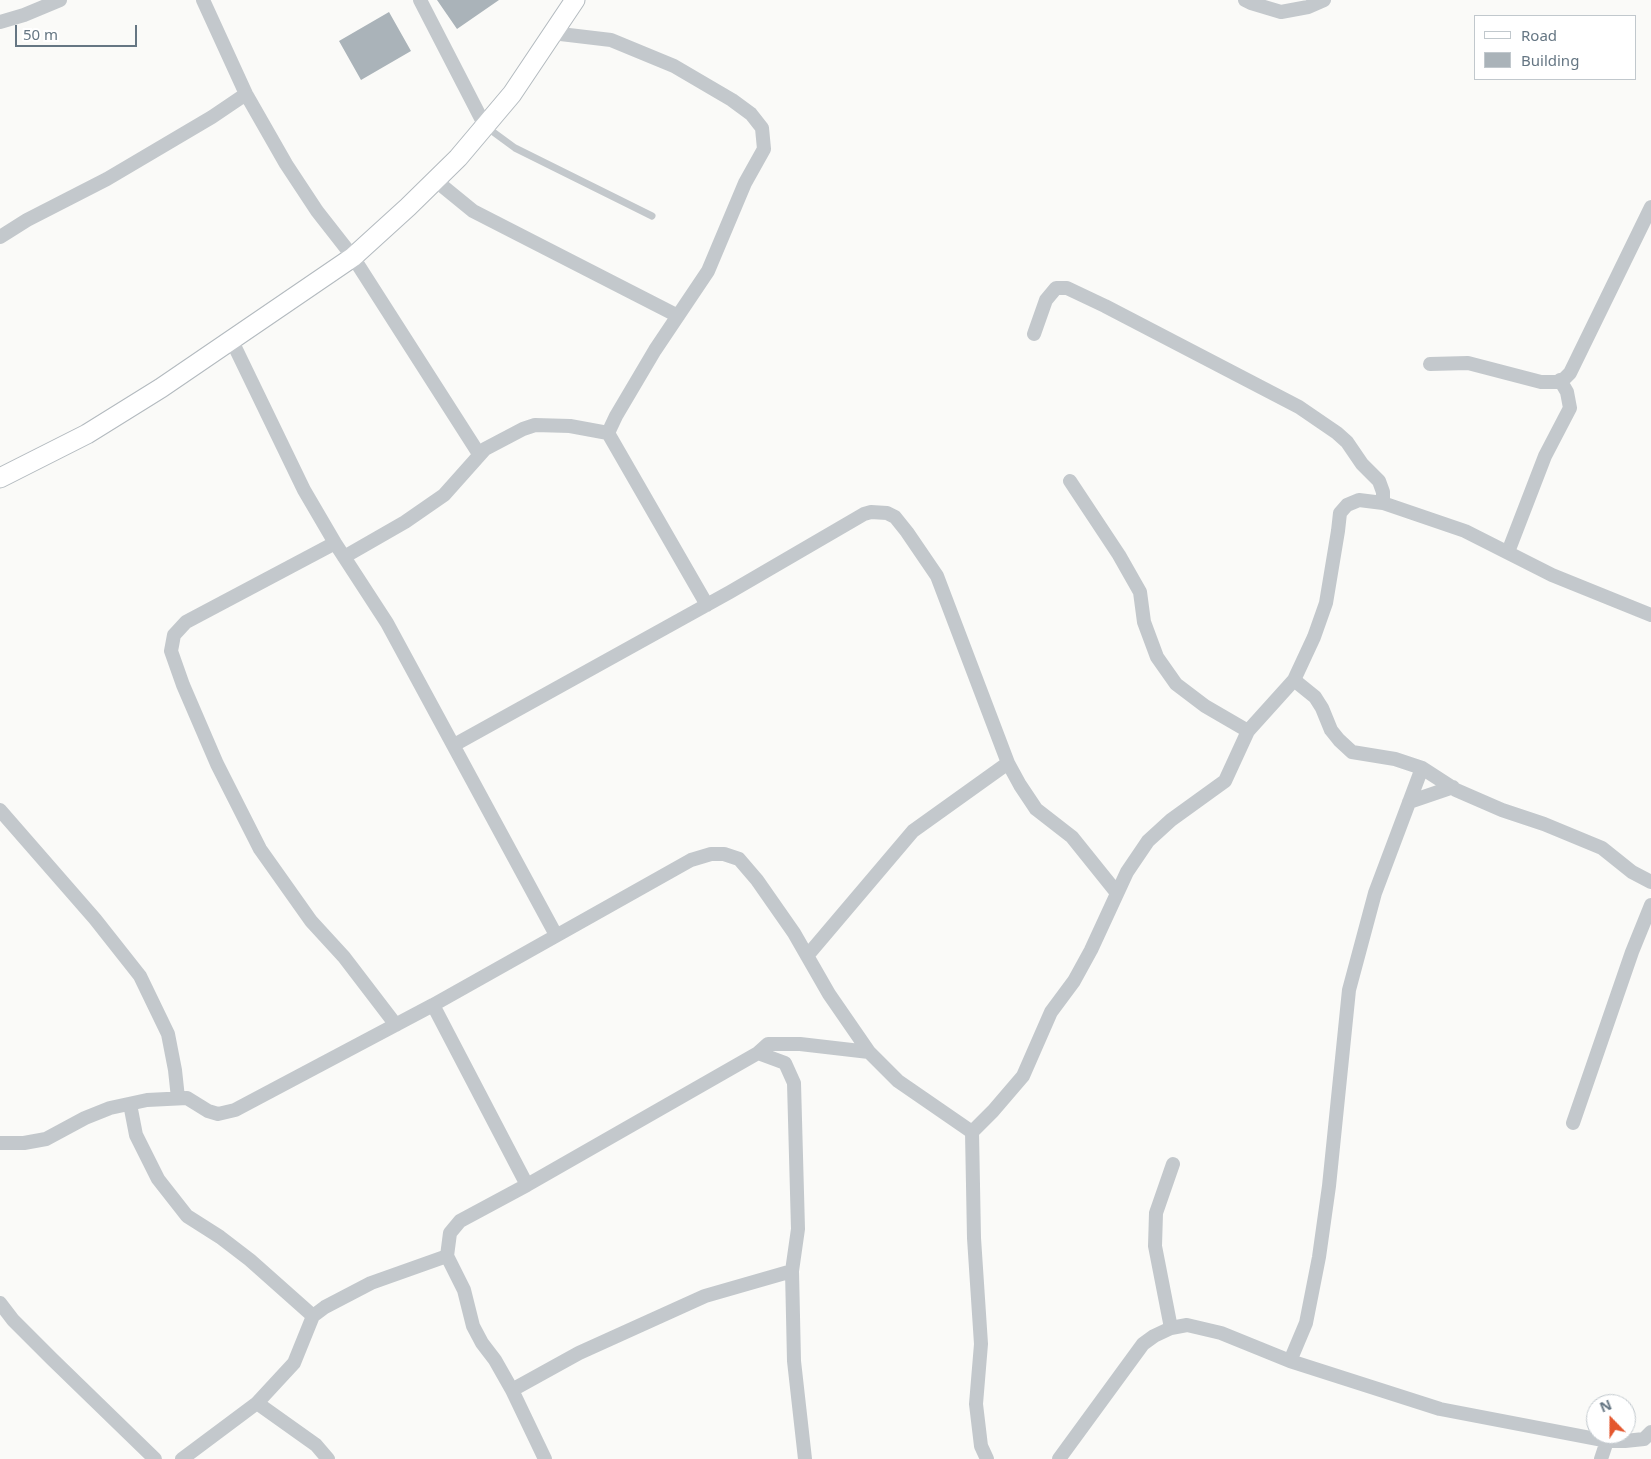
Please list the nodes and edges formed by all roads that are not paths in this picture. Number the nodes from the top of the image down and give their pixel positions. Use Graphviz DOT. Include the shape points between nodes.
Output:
graph roads {
  1 [pos="60,0"];
  2 [pos="204,0"];
  3 [pos="420,0"];
  4 [pos="575,0"];
  5 [pos="1246,0"];
  6 [pos="1324,0"];
  7 [pos="0,22"];
  8 [pos="552,33"];
  9 [pos="246,94"];
  10 [pos="485,126"];
  11 [pos="435,180"];
  12 [pos="1651,207"];
  13 [pos="652,216"];
  14 [pos="0,237"];
  15 [pos="353,257"];
  16 [pos="678,316"];
  17 [pos="1034,334"];
  18 [pos="231,339"];
  19 [pos="1430,364"];
  20 [pos="1560,380"];
  21 [pos="608,433"];
  22 [pos="479,454"];
  23 [pos="0,478"];
  24 [pos="1070,481"];
  25 [pos="1383,503"];
  26 [pos="335,543"];
  27 [pos="1508,552"];
  28 [pos="344,557"];
  29 [pos="707,605"];
  30 [pos="1651,615"];
  31 [pos="1294,680"];
  32 [pos="1248,732"];
  33 [pos="454,744"];
  34 [pos="1008,763"];
  35 [pos="1422,768"];
  36 [pos="1452,787"];
  37 [pos="1409,802"];
  38 [pos="0,810"];
  39 [pos="1651,882"];
  40 [pos="1117,893"];
  41 [pos="1651,905"];
  42 [pos="556,935"];
  43 [pos="807,956"];
  44 [pos="433,1005"];
  45 [pos="396,1025"];
  46 [pos="758,1052"];
  47 [pos="869,1052"];
  48 [pos="178,1098"];
  49 [pos="130,1104"];
  50 [pos="1573,1123"];
  51 [pos="972,1132"];
  52 [pos="0,1143"];
  53 [pos="1173,1164"];
  54 [pos="527,1185"];
  55 [pos="447,1256"];
  56 [pos="792,1271"];
  57 [pos="0,1303"];
  58 [pos="313,1316"];
  59 [pos="1171,1328"];
  60 [pos="1290,1361"];
  61 [pos="512,1390"];
  62 [pos="257,1403"];
  63 [pos="1586,1437"];
  64 [pos="1649,1437"];
  65 [pos="1636,1440"];
  66 [pos="1605,1444"];
  67 [pos="155,1459"];
  68 [pos="182,1459"];
  69 [pos="328,1459"];
  70 [pos="545,1459"];
  71 [pos="805,1459"];
  72 [pos="987,1459"];
  73 [pos="1059,1459"];
  74 [pos="1601,1459"];
  1 -- 7 [label="street"];
  2 -- 9 [label="street"];
  3 -- 10 [label="street"];
  4 -- 8 [label="street"];
  5 -- 6 [label="street" via="1281,12"];
  8 -- 10 [label="street" via="512,94"];
  8 -- 16 [label="street" via="611,40 674,66 732,100 751,114 762,128 764,149 745,183 708,271"];
  9 -- 14 [label="street" via="107,179"];
  9 -- 15 [label="street" via="286,164"];
  10 -- 11 [label="street"];
  10 -- 13 [label="lane" via="515,148"];
  11 -- 15 [label="street"];
  11 -- 16 [label="street" via="473,211"];
  12 -- 20 [label="street" via="1570,373"];
  15 -- 18 [label="street"];
  15 -- 22 [label="street"];
  16 -- 21 [label="street" via="637,379"];
  17 -- 25 [label="street" via="1046,300 1056,288 1067,288 1105,306 1299,407 1338,432 1379,481 1384,492"];
  18 -- 23 [label="street" via="87,434"];
  18 -- 26 [label="street" via="304,490"];
  19 -- 20 [label="street" via="1468,363 1541,382"];
  20 -- 27 [label="street" via="1567,392 1570,408 1544,456"];
  21 -- 22 [label="street" via="570,426 535,425 511,434"];
  21 -- 29 [label="street"];
  22 -- 28 [label="street" via="444,495"];
  24 -- 32 [label="street" via="1140,592 1144,622 1157,657 1176,684"];
  25 -- 27 [label="street" via="1465,531"];
  25 -- 31 [label="street" via="1359,500 1347,505 1340,513 1326,603"];
  26 -- 28 [label="street"];
  26 -- 45 [label="street" via="186,622 174,635 171,651 217,764 260,848 311,921 344,957"];
  27 -- 30 [label="street"];
  28 -- 33 [label="street" via="387,623"];
  29 -- 33 [label="street"];
  29 -- 34 [label="street" via="864,514 879,512 895,517 937,576"];
  31 -- 32 [label="street"];
  31 -- 35 [label="street" via="1315,697 1331,730 1352,752 1395,759"];
  32 -- 40 [label="street" via="1225,781 1148,841"];
  33 -- 42 [label="street"];
  34 -- 40 [label="street" via="1036,809 1072,836"];
  34 -- 43 [label="street" via="913,831"];
  35 -- 36 [label="street"];
  35 -- 37 [label="street"];
  36 -- 37 [label="street"];
  36 -- 39 [label="street" via="1602,848 1632,872"];
  37 -- 60 [label="street" via="1375,892 1349,990 1319,1257 1306,1323"];
  38 -- 48 [label="street" via="140,976 168,1034"];
  40 -- 51 [label="street" via="1074,981 1051,1012 1023,1076"];
  41 -- 50 [label="street"];
  42 -- 43 [label="street" via="691,860 724,854 739,859 757,880"];
  42 -- 44 [label="street"];
  43 -- 47 [label="street"];
  44 -- 45 [label="street"];
  44 -- 54 [label="street"];
  45 -- 48 [label="street" via="235,1110 218,1114 187,1098"];
  46 -- 47 [label="street" via="768,1044 800,1044"];
  46 -- 54 [label="street"];
  46 -- 56 [label="street" via="785,1063 794,1083 798,1229"];
  47 -- 51 [label="street" via="898,1081"];
  48 -- 49 [label="street"];
  49 -- 52 [label="street" via="93,1115 46,1139"];
  49 -- 58 [label="street" via="136,1135 158,1178 187,1216 220,1236"];
  51 -- 72 [label="street" via="981,1344 976,1404 981,1446"];
  53 -- 59 [label="street" via="1156,1213 1156,1246"];
  54 -- 55 [label="street" via="460,1221 450,1233"];
  55 -- 58 [label="street" via="371,1283 325,1306"];
  55 -- 61 [label="street" via="464,1290 473,1326"];
  56 -- 61 [label="street" via="706,1296 578,1353"];
  56 -- 71 [label="street" via="794,1361"];
  57 -- 67 [label="street" via="52,1360"];
  58 -- 62 [label="street" via="294,1363"];
  59 -- 60 [label="street" via="1187,1325 1221,1333"];
  59 -- 73 [label="street" via="1143,1344"];
  60 -- 63 [label="street" via="1440,1408"];
  61 -- 70 [label="street"];
  62 -- 68 [label="street"];
  62 -- 69 [label="street" via="316,1445"];
  64 -- 65 [label="street"];
  66 -- 74 [label="street"];
}
